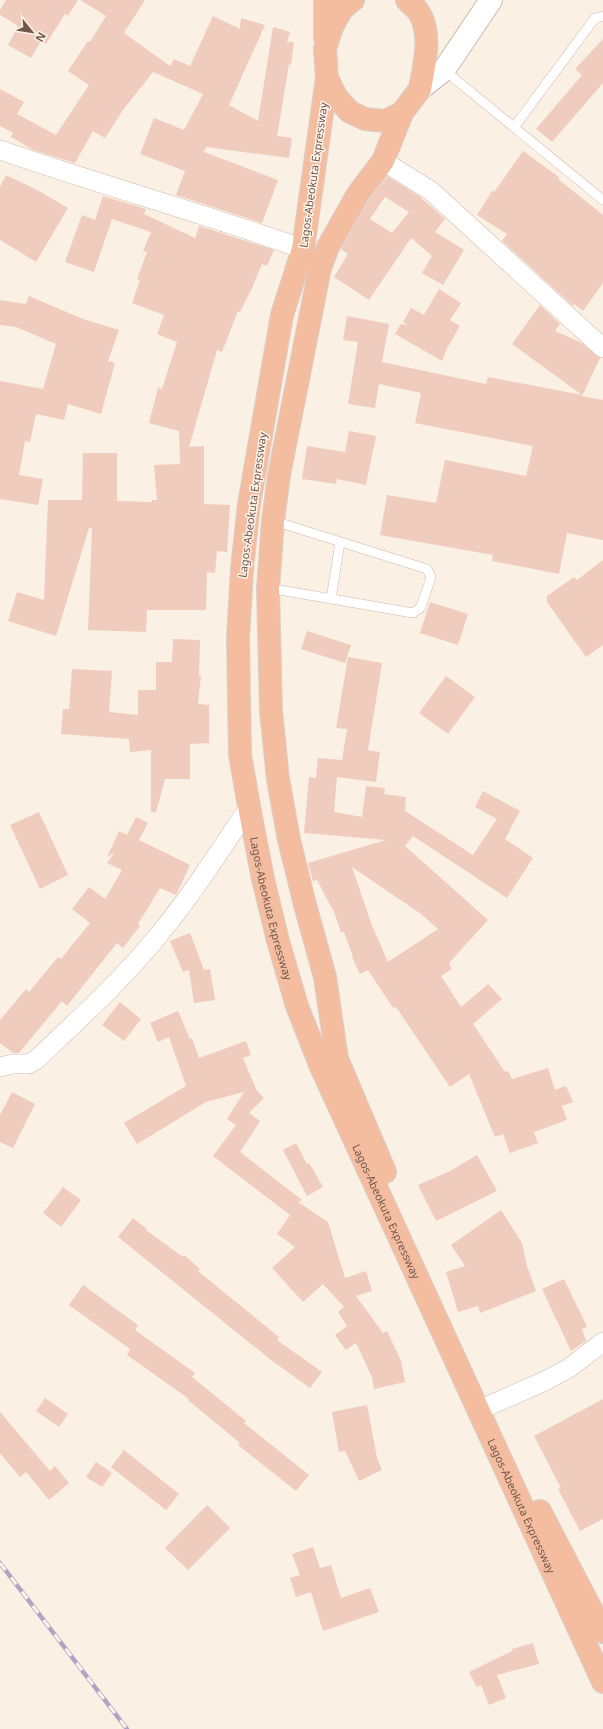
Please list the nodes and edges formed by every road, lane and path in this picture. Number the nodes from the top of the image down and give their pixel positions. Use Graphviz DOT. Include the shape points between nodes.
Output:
graph roads {
  1 [pos="325,0"];
  2 [pos="353,0"];
  3 [pos="407,0"];
  4 [pos="491,0"];
  5 [pos="603,16"];
  6 [pos="325,49"];
  7 [pos="444,70"];
  8 [pos="327,78"];
  9 [pos="420,89"];
  10 [pos="402,113"];
  11 [pos="515,126"];
  12 [pos="0,150"];
  13 [pos="383,161"];
  14 [pos="603,200"];
  15 [pos="303,249"];
  16 [pos="603,348"];
  17 [pos="273,521"];
  18 [pos="340,542"];
  19 [pos="268,588"];
  20 [pos="331,599"];
  21 [pos="249,808"];
  22 [pos="0,1067"];
  23 [pos="603,1342"];
  24 [pos="486,1408"];
  25 [pos="603,1632"];
  26 [pos="603,1682"];
  1 -- 6 [label="highway"];
  2 -- 6 [label="highway" via="342,9 332,27"];
  3 -- 9 [label="highway" via="418,12 425,28 426,53"];
  4 -- 7 [label="main road"];
  5 -- 11 [label="lane" via="595,18"];
  6 -- 8 [label="highway"];
  7 -- 9 [label="main road"];
  7 -- 11 [label="lane"];
  8 -- 10 [label="highway" via="337,98 355,115 365,119 385,120"];
  8 -- 15 [label="highway, Lagos-Abeokuta Expressway"];
  9 -- 10 [label="highway, Lagos-Abeokuta Expressway"];
  10 -- 13 [label="highway, Lagos-Abeokuta Expressway"];
  11 -- 14 [label="lane"];
  12 -- 15 [label="street"];
  13 -- 16 [label="street" via="431,191"];
  13 -- 17 [label="highway, Lagos-Abeokuta Expressway" via="358,194 328,247 320,268 279,475"];
  15 -- 21 [label="highway, Lagos-Abeokuta Expressway" via="282,315 251,497 242,569 238,699 240,755"];
  17 -- 18 [label="lane"];
  17 -- 19 [label="highway, Lagos-Abeokuta Expressway"];
  18 -- 20 [label="lane"];
  18 -- 20 [label="lane" via="426,568 431,577 421,607 413,613"];
  19 -- 20 [label="lane"];
  19 -- 24 [label="highway, Lagos-Abeokuta Expressway" via="271,711 278,779 304,905 325,977 337,1059"];
  21 -- 22 [label="street" via="203,877 162,931 109,990 29,1064"];
  21 -- 26 [label="highway, Lagos-Abeokuta Expressway" via="278,941 320,1067"];
  23 -- 24 [label="street" via="569,1368"];
  24 -- 25 [label="highway, Lagos-Abeokuta Expressway"];
}
